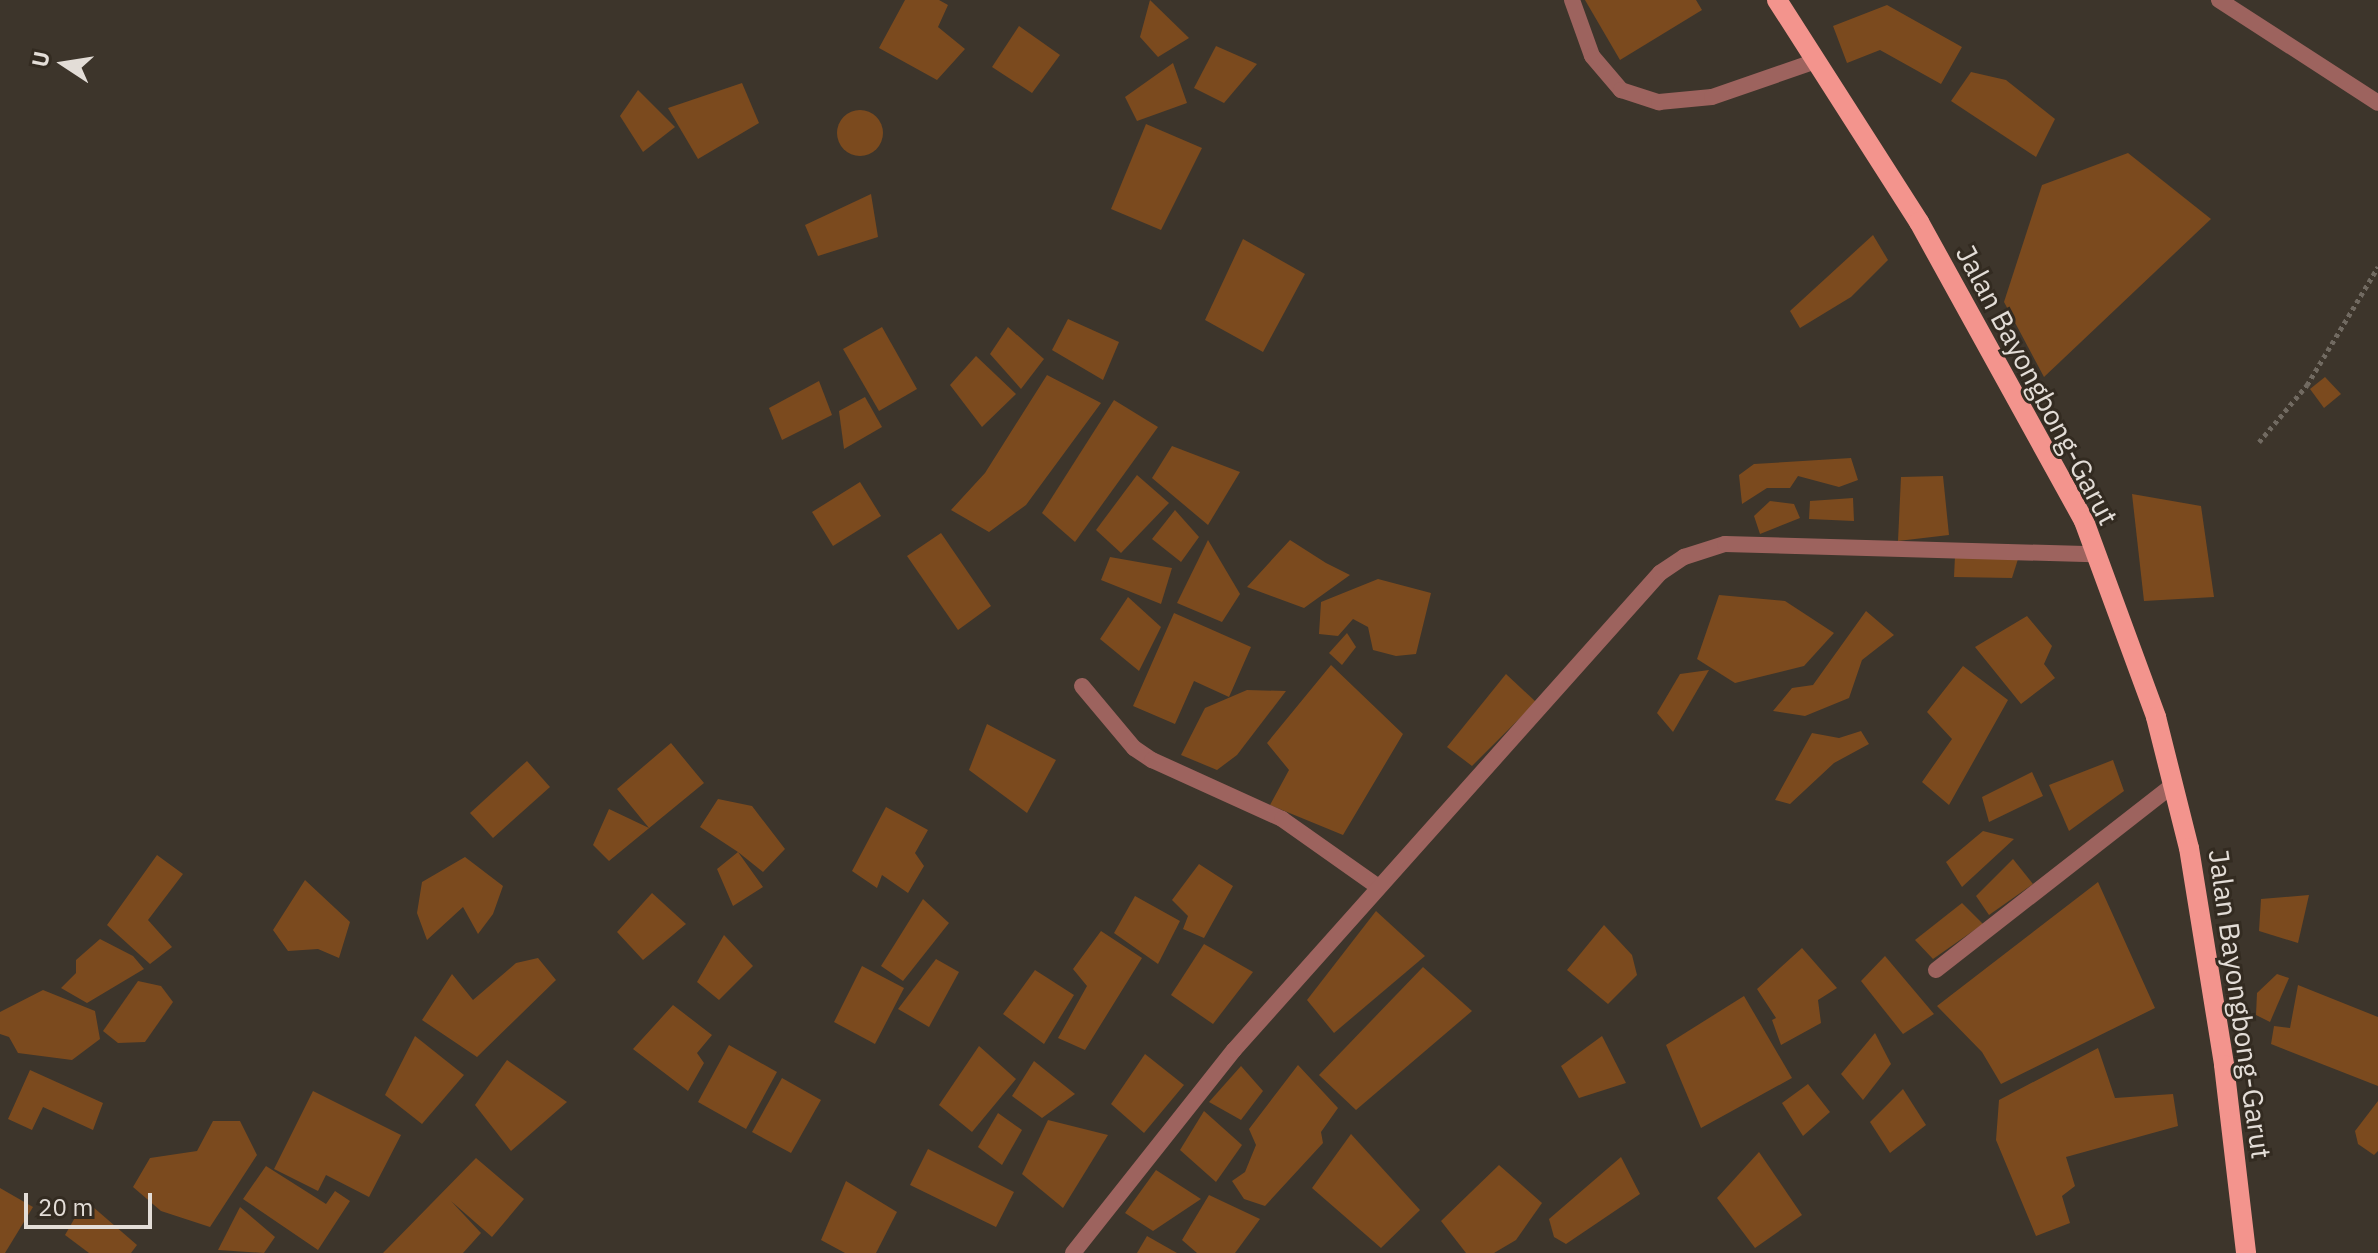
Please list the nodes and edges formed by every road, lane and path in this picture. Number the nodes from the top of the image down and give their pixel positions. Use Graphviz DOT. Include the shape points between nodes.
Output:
graph roads {
  1 [pos="1572,0"];
  2 [pos="1777,0"];
  3 [pos="2219,0"];
  4 [pos="1816,61"];
  5 [pos="2378,103"];
  6 [pos="2378,267"];
  7 [pos="2259,442"];
  8 [pos="2094,554"];
  9 [pos="1082,686"];
  10 [pos="2173,785"];
  11 [pos="1377,886"];
  12 [pos="1936,970"];
  13 [pos="1073,1253"];
  14 [pos="2246,1253"];
  1 -- 4 [label="street" via="1592,56 1621,90 1659,102 1712,97"];
  2 -- 4 [label="main road, Jalan Bayongbong-Garut"];
  3 -- 5 [label="street"];
  4 -- 8 [label="main road, Jalan Bayongbong-Garut" via="1919,222 2084,521"];
  6 -- 7 [label="path" via="2307,385"];
  8 -- 10 [label="main road, Jalan Bayongbong-Garut" via="2156,717"];
  8 -- 11 [label="street" via="1755,543 1725,544 1684,557 1635,597 1555,694"];
  9 -- 11 [label="street" via="1126,739 1152,760 1282,819"];
  10 -- 12 [label="street"];
  10 -- 14 [label="main road, Jalan Bayongbong-Garut" via="2189,848 2224,1065"];
  11 -- 13 [label="street" via="1234,1050"];
}
